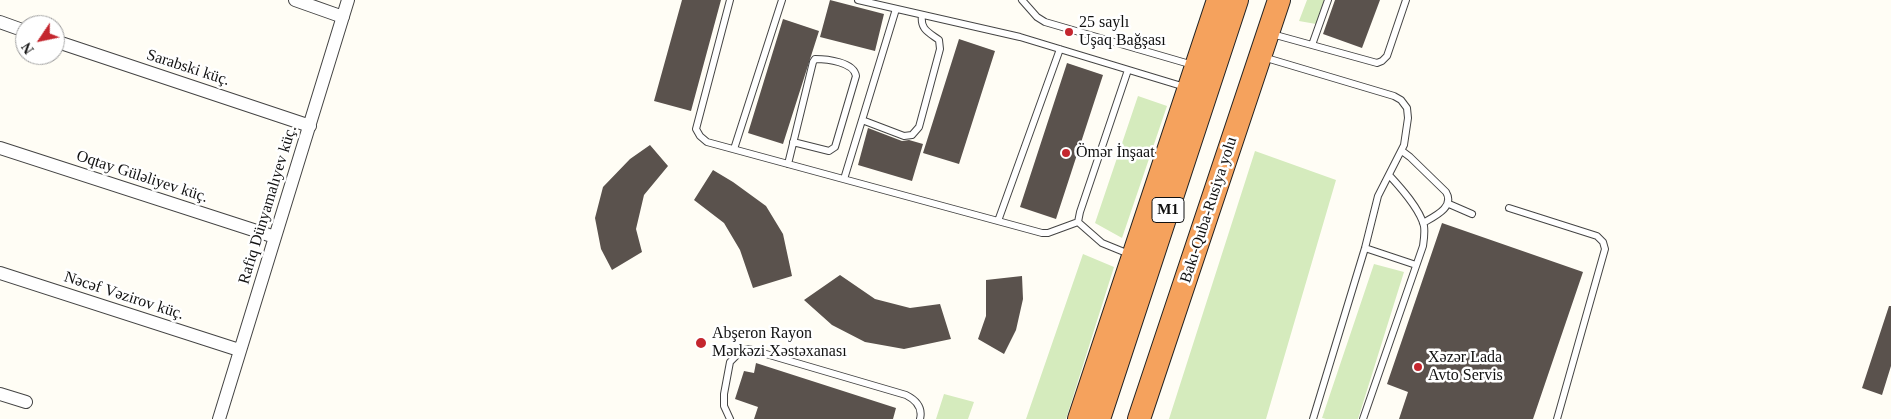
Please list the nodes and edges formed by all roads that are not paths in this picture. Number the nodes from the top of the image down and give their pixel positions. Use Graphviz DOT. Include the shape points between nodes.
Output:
graph roads {
  1 [pos="295,0"];
  2 [pos="348,0"];
  3 [pos="730,0"];
  4 [pos="782,0"];
  5 [pos="858,0"];
  6 [pos="1022,0"];
  7 [pos="1218,0"];
  8 [pos="1237,0"];
  9 [pos="1328,0"];
  10 [pos="1406,0"];
  11 [pos="896,9"];
  12 [pos="1276,12"];
  13 [pos="922,15"];
  14 [pos="343,17"];
  15 [pos="0,22"];
  16 [pos="15,27"];
  17 [pos="65,44"];
  18 [pos="1312,45"];
  19 [pos="1060,49"];
  20 [pos="1260,56"];
  21 [pos="1196,66"];
  22 [pos="1128,70"];
  23 [pos="1189,88"];
  24 [pos="862,120"];
  25 [pos="310,126"];
  26 [pos="793,142"];
  27 [pos="0,148"];
  28 [pos="734,150"];
  29 [pos="1402,151"];
  30 [pos="788,164"];
  31 [pos="1389,176"];
  32 [pos="844,179"];
  33 [pos="1449,204"];
  34 [pos="1509,208"];
  35 [pos="1472,214"];
  36 [pos="998,221"];
  37 [pos="1078,222"];
  38 [pos="1424,223"];
  39 [pos="275,237"];
  40 [pos="1365,248"];
  41 [pos="1133,256"];
  42 [pos="1416,265"];
  43 [pos="0,273"];
  44 [pos="239,350"];
  45 [pos="0,394"];
  46 [pos="26,402"];
  47 [pos="219,419"];
  48 [pos="730,419"];
  49 [pos="920,419"];
  50 [pos="1079,419"];
  51 [pos="1098,419"];
  52 [pos="1139,419"];
  53 [pos="1313,419"];
  54 [pos="1363,419"];
  55 [pos="1557,419"];
  1 -- 14 [label="street"];
  2 -- 14 [label="street, Rafiq Dünyamalıyev küç."];
  3 -- 28 [label="lane" via="696,129 707,142"];
  4 -- 28 [label="lane"];
  5 -- 11 [label="lane"];
  6 -- 21 [label="lane" via="1045,22"];
  7 -- 21 [label="highway"];
  8 -- 51 [label="highway, M1"];
  9 -- 18 [label="lane"];
  10 -- 18 [label="lane" via="1387,56 1382,61 1377,63"];
  11 -- 13 [label="lane"];
  11 -- 24 [label="lane"];
  12 -- 18 [label="lane"];
  12 -- 20 [label="highway, Bakı-Quba-Rusiya yolu / M1"];
  13 -- 19 [label="lane"];
  13 -- 24 [label="lane" via="920,23 939,40 940,49 919,127 912,135 904,136"];
  14 -- 25 [label="street, Rafiq Dünyamalıyev küç."];
  15 -- 16 [label="street"];
  17 -- 25 [label="street, Sarabski küç."];
  19 -- 22 [label="lane"];
  19 -- 36 [label="lane"];
  20 -- 29 [label="lane" via="1401,100 1407,108 1408,118"];
  20 -- 52 [label="highway, Bakı-Quba-Rusiya yolu / M1"];
  21 -- 23 [label="highway"];
  22 -- 23 [label="lane"];
  22 -- 37 [label="lane"];
  23 -- 41 [label="highway"];
  24 -- 32 [label="lane"];
  25 -- 39 [label="street, Rafiq Dünyamalıyev küç."];
  26 -- 26 [label="lane" via="815,59 851,66 856,76 834,147 829,151"];
  26 -- 30 [label="lane"];
  27 -- 39 [label="street, Oqtay Güləliyev küç."];
  28 -- 30 [label="lane"];
  29 -- 31 [label="lane"];
  29 -- 33 [label="lane" via="1446,192"];
  30 -- 32 [label="lane"];
  31 -- 38 [label="lane" via="1410,199"];
  31 -- 40 [label="lane" via="1378,196"];
  32 -- 36 [label="lane"];
  33 -- 35 [label="lane"];
  33 -- 38 [label="lane"];
  34 -- 55 [label="lane" via="1597,236 1605,249"];
  36 -- 37 [label="lane" via="1042,233"];
  37 -- 41 [label="lane" via="1102,242"];
  38 -- 42 [label="lane" via="1423,246"];
  39 -- 44 [label="street, Rafiq Dünyamalıyev küç."];
  40 -- 42 [label="lane"];
  40 -- 53 [label="lane"];
  41 -- 50 [label="highway"];
  42 -- 54 [label="lane"];
  43 -- 44 [label="street, Nəcəf Vəzirov küç."];
  44 -- 47 [label="street, Rafiq Dünyamalıyev küç."];
  45 -- 46 [label="street"];
  48 -- 49 [label="lane" via="724,406 724,394 730,362 741,351 749,350 906,395 920,407"];
}
